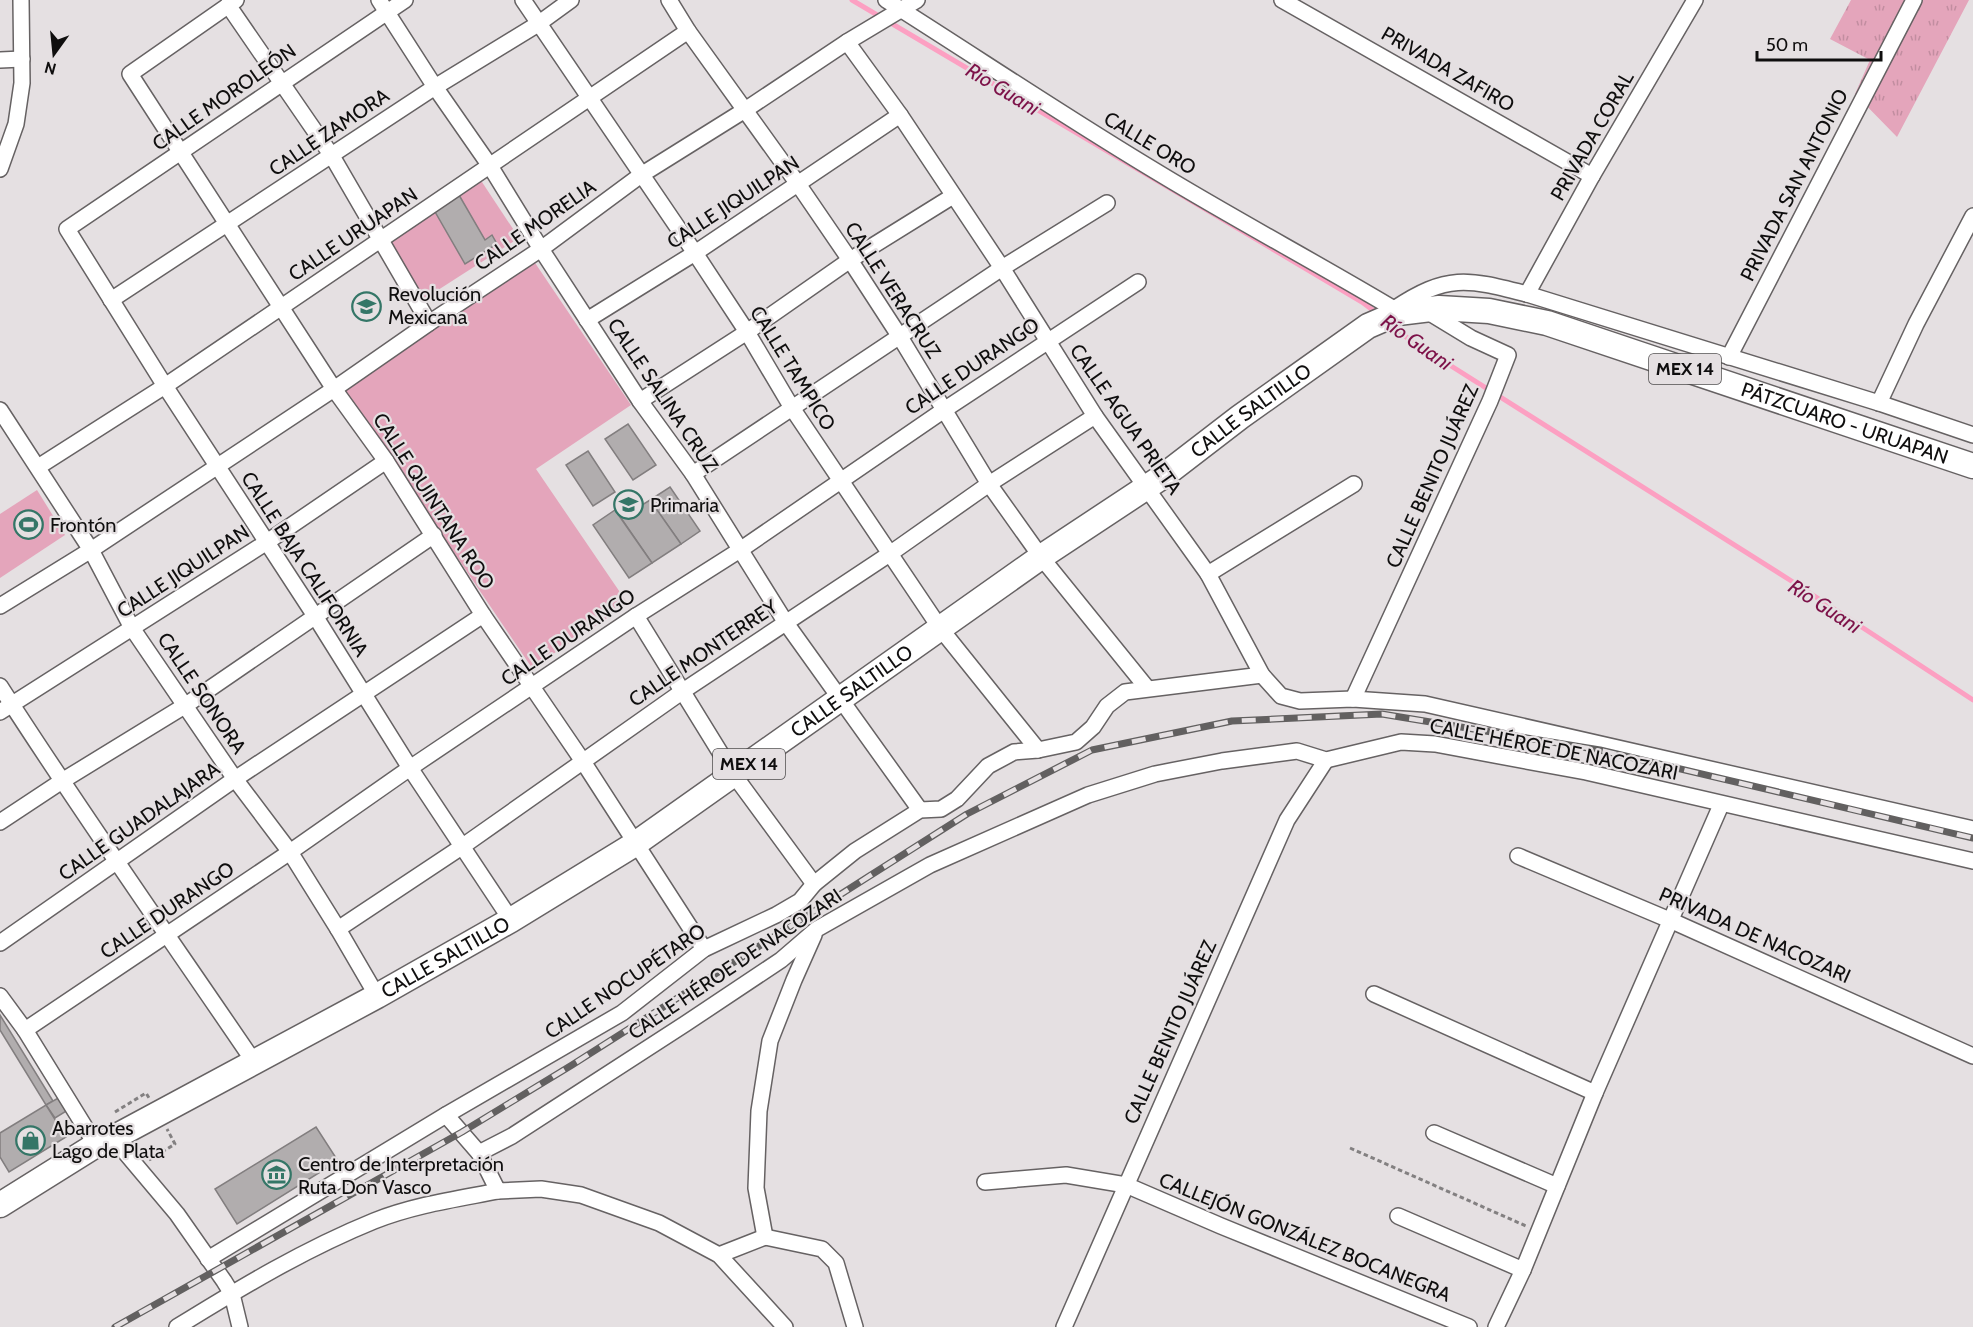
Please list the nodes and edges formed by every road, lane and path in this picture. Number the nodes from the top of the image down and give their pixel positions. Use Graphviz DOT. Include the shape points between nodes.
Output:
graph roads {
  1 [pos="21,0"];
  2 [pos="405,0"];
  3 [pos="523,0"];
  4 [pos="571,0"];
  5 [pos="669,0"];
  6 [pos="886,0"];
  7 [pos="917,0"];
  8 [pos="1282,0"];
  9 [pos="1695,0"];
  10 [pos="1914,0"];
  11 [pos="232,2"];
  12 [pos="383,6"];
  13 [pos="896,13"];
  14 [pos="538,24"];
  15 [pos="688,31"];
  16 [pos="852,40"];
  17 [pos="22,59"];
  18 [pos="0,60"];
  19 [pos="283,82"];
  20 [pos="435,87"];
  21 [pos="589,99"];
  22 [pos="745,110"];
  23 [pos="900,115"];
  24 [pos="180,154"];
  25 [pos="332,156"];
  26 [pos="490,166"];
  27 [pos="0,169"];
  28 [pos="640,175"];
  29 [pos="1592,176"];
  30 [pos="798,184"];
  31 [pos="954,196"];
  32 [pos="1107,203"];
  33 [pos="1973,216"];
  34 [pos="228,224"];
  35 [pos="67,229"];
  36 [pos="382,240"];
  37 [pos="541,249"];
  38 [pos="695,253"];
  39 [pos="849,260"];
  40 [pos="1002,267"];
  41 [pos="1138,282"];
  42 [pos="1527,294"];
  43 [pos="111,300"];
  44 [pos="281,308"];
  45 [pos="1425,310"];
  46 [pos="1394,313"];
  47 [pos="587,320"];
  48 [pos="429,323"];
  49 [pos="1368,326"];
  50 [pos="747,332"];
  51 [pos="900,337"];
  52 [pos="1047,342"];
  53 [pos="1729,357"];
  54 [pos="165,386"];
  55 [pos="334,389"];
  56 [pos="640,401"];
  57 [pos="1879,403"];
  58 [pos="792,408"];
  59 [pos="0,410"];
  60 [pos="944,410"];
  61 [pos="1095,416"];
  62 [pos="1973,435"];
  63 [pos="386,461"];
  64 [pos="217,466"];
  65 [pos="1973,466"];
  66 [pos="38,467"];
  67 [pos="693,474"];
  68 [pos="841,481"];
  69 [pos="989,484"];
  70 [pos="1354,484"];
  71 [pos="1146,487"];
  72 [pos="434,535"];
  73 [pos="267,542"];
  74 [pos="91,550"];
  75 [pos="740,550"];
  76 [pos="891,554"];
  77 [pos="1041,557"];
  78 [pos="1208,574"];
  79 [pos="0,606"];
  80 [pos="483,615"];
  81 [pos="315,616"];
  82 [pos="636,616"];
  83 [pos="786,622"];
  84 [pos="132,628"];
  85 [pos="940,628"];
  86 [pos="1262,675"];
  87 [pos="0,686"];
  88 [pos="532,687"];
  89 [pos="1147,688"];
  90 [pos="683,691"];
  91 [pos="363,694"];
  92 [pos="841,699"];
  93 [pos="1353,699"];
  94 [pos="186,705"];
  95 [pos="6,708"];
  96 [pos="1038,750"];
  97 [pos="582,760"];
  98 [pos="1326,760"];
  99 [pos="410,768"];
  100 [pos="734,775"];
  101 [pos="235,779"];
  102 [pos="62,781"];
  103 [pos="1721,805"];
  104 [pos="920,810"];
  105 [pos="0,822"];
  106 [pos="1973,829"];
  107 [pos="635,844"];
  108 [pos="462,846"];
  109 [pos="290,852"];
  110 [pos="1518,856"];
  111 [pos="1973,861"];
  112 [pos="116,863"];
  113 [pos="814,884"];
  114 [pos="511,920"];
  115 [pos="1672,921"];
  116 [pos="338,929"];
  117 [pos="817,929"];
  118 [pos="169,935"];
  119 [pos="0,943"];
  120 [pos="704,949"];
  121 [pos="1374,994"];
  122 [pos="0,996"];
  123 [pos="377,996"];
  124 [pos="25,1030"];
  125 [pos="1973,1056"];
  126 [pos="254,1062"];
  127 [pos="146,1093"];
  128 [pos="1595,1093"];
  129 [pos="117,1111"];
  130 [pos="446,1115"];
  131 [pos="1434,1133"];
  132 [pos="105,1141"];
  133 [pos="175,1144"];
  134 [pos="1350,1148"];
  135 [pos="479,1153"];
  136 [pos="146,1161"];
  137 [pos="985,1182"];
  138 [pos="1126,1185"];
  139 [pos="1557,1186"];
  140 [pos="498,1191"];
  141 [pos="0,1205"];
  142 [pos="1398,1216"];
  143 [pos="1539,1231"];
  144 [pos="765,1237"];
  145 [pos="720,1255"];
  146 [pos="207,1259"];
  147 [pos="1523,1270"];
  148 [pos="231,1294"];
  149 [pos="177,1327"];
  150 [pos="240,1327"];
  151 [pos="786,1327"];
  152 [pos="855,1327"];
  153 [pos="1064,1327"];
  154 [pos="1469,1327"];
  155 [pos="1496,1327"];
  1 -- 17 [label="street"];
  2 -- 12 [label="street, CALLE MOROLEÓN"];
  3 -- 14 [label="street, CALLE TAMPICO"];
  4 -- 14 [label="street, CALLE ZAMORA"];
  5 -- 15 [label="street, CALLE VERACRUZ"];
  6 -- 13 [label="street, CALLE ORO"];
  7 -- 13 [label="street, CALLE MORELIA"];
  8 -- 29 [label="street, PRIVADA ZAFIRO"];
  9 -- 29 [label="street, PRIVADA CORAL"];
  10 -- 53 [label="street, PRIVADA SAN ANTONIO"];
  11 -- 19 [label="street"];
  11 -- 24 [label="street, CALLE QUINTANA ROO" via="130,74"];
  12 -- 19 [label="street, CALLE MOROLEÓN"];
  12 -- 20 [label="street, CALLE SALINA CRUZ"];
  13 -- 16 [label="street, CALLE MORELIA"];
  13 -- 46 [label="street, CALLE ORO"];
  14 -- 20 [label="street, CALLE ZAMORA"];
  14 -- 21 [label="street, CALLE TAMPICO"];
  15 -- 21 [label="street, CALLE URUAPAN"];
  15 -- 22 [label="street, CALLE VERACRUZ"];
  16 -- 22 [label="street, CALLE MORELIA"];
  16 -- 23 [label="street, CALLE AGUA PRIETA"];
  17 -- 18 [label="street"];
  17 -- 27 [label="street" via="16,124"];
  19 -- 24 [label="street, CALLE MOROLEÓN"];
  19 -- 25 [label="street"];
  20 -- 25 [label="street, CALLE ZAMORA"];
  20 -- 26 [label="street, CALLE SALINA CRUZ"];
  21 -- 26 [label="street, CALLE URUAPAN"];
  21 -- 28 [label="street, CALLE TAMPICO"];
  22 -- 28 [label="street, CALLE MORELIA"];
  22 -- 30 [label="street, CALLE VERACRUZ"];
  23 -- 30 [label="street, CALLE JIQUILPAN"];
  23 -- 31 [label="street, CALLE AGUA PRIETA"];
  24 -- 34 [label="street, CALLE QUINTANA ROO"];
  24 -- 35 [label="street, CALLE MOROLEÓN"];
  25 -- 34 [label="street, CALLE ZAMORA"];
  25 -- 36 [label="street"];
  26 -- 36 [label="street, CALLE URUAPAN"];
  26 -- 37 [label="street, CALLE SALINA CRUZ"];
  28 -- 37 [label="street, CALLE MORELIA"];
  28 -- 38 [label="street, CALLE TAMPICO"];
  29 -- 42 [label="street, PRIVADA CORAL"];
  30 -- 38 [label="street, CALLE JIQUILPAN"];
  30 -- 39 [label="street, CALLE VERACRUZ"];
  31 -- 39 [label="street"];
  31 -- 40 [label="street, CALLE AGUA PRIETA"];
  32 -- 40 [label="street"];
  33 -- 57 [label="street"];
  34 -- 43 [label="street, CALLE ZAMORA"];
  34 -- 44 [label="street, CALLE QUINTANA ROO"];
  35 -- 43 [label="street, CALLE BAJA CALIFORNIA"];
  36 -- 44 [label="street, CALLE URUAPAN"];
  36 -- 48 [label="street"];
  37 -- 47 [label="street, CALLE SALINA CRUZ"];
  37 -- 48 [label="street, CALLE MORELIA"];
  38 -- 47 [label="street, CALLE JIQUILPAN"];
  38 -- 50 [label="street, CALLE TAMPICO"];
  39 -- 50 [label="street"];
  39 -- 51 [label="street, CALLE VERACRUZ"];
  40 -- 51 [label="street"];
  40 -- 52 [label="street, CALLE AGUA PRIETA"];
  41 -- 52 [label="street, CALLE DURANGO"];
  42 -- 46 [label="street" via="1479,282 1450,282 1427,289"];
  42 -- 53 [label="street"];
  43 -- 54 [label="street, CALLE BAJA CALIFORNIA"];
  44 -- 54 [label="street, CALLE URUAPAN"];
  44 -- 55 [label="street, CALLE QUINTANA ROO"];
  45 -- 46 [label="main road, PÁTZCUARO - URUAPAN / MEX 14"];
  45 -- 65 [label="main road, PÁTZCUARO - URUAPAN / MEX 14" via="1490,311 1547,323"];
  45 -- 93 [label="street, CALLE BENITO JUÁREZ" via="1508,355"];
  46 -- 49 [label="main road, PÁTZCUARO - URUAPAN / MEX 14"];
  47 -- 56 [label="street, CALLE SALINA CRUZ"];
  48 -- 55 [label="street, CALLE MORELIA"];
  49 -- 71 [label="main road, CALLE SALTILLO / MEX 14"];
  50 -- 56 [label="street"];
  50 -- 58 [label="street, CALLE TAMPICO"];
  51 -- 58 [label="street"];
  51 -- 60 [label="street, CALLE VERACRUZ"];
  52 -- 60 [label="street, CALLE DURANGO"];
  52 -- 61 [label="street, CALLE AGUA PRIETA"];
  53 -- 57 [label="street"];
  54 -- 64 [label="street, CALLE BAJA CALIFORNIA"];
  54 -- 66 [label="street, CALLE URUAPAN"];
  55 -- 63 [label="street, CALLE QUINTANA ROO"];
  55 -- 64 [label="street, CALLE MORELIA"];
  56 -- 67 [label="street, CALLE SALINA CRUZ"];
  57 -- 62 [label="street"];
  58 -- 67 [label="street"];
  58 -- 68 [label="street, CALLE TAMPICO"];
  59 -- 66 [label="street, CALLE SONORA"];
  60 -- 68 [label="street, CALLE DURANGO"];
  60 -- 69 [label="street, CALLE VERACRUZ"];
  61 -- 69 [label="street, CALLE MONTERREY"];
  61 -- 71 [label="street, CALLE AGUA PRIETA"];
  63 -- 72 [label="street, CALLE QUINTANA ROO"];
  63 -- 73 [label="street, CALLE JIQUILPAN"];
  64 -- 73 [label="street, CALLE BAJA CALIFORNIA"];
  64 -- 74 [label="street, CALLE MORELIA"];
  66 -- 74 [label="street, CALLE SONORA"];
  67 -- 75 [label="street, CALLE SALINA CRUZ"];
  68 -- 75 [label="street, CALLE DURANGO"];
  68 -- 76 [label="street, CALLE TAMPICO"];
  69 -- 76 [label="street, CALLE MONTERREY"];
  69 -- 77 [label="street, CALLE VERACRUZ"];
  70 -- 78 [label="street"];
  71 -- 77 [label="main road, CALLE SALTILLO / MEX 14"];
  71 -- 78 [label="street, CALLE AGUA PRIETA"];
  72 -- 80 [label="street, CALLE QUINTANA ROO"];
  72 -- 81 [label="street"];
  73 -- 81 [label="street, CALLE BAJA CALIFORNIA"];
  73 -- 84 [label="street, CALLE JIQUILPAN"];
  74 -- 79 [label="street, CALLE MORELIA"];
  74 -- 84 [label="street, CALLE SONORA"];
  75 -- 82 [label="street, CALLE DURANGO"];
  75 -- 83 [label="street, CALLE SALINA CRUZ"];
  76 -- 83 [label="street, CALLE MONTERREY"];
  76 -- 85 [label="street, CALLE TAMPICO"];
  77 -- 85 [label="main road, CALLE SALTILLO / MEX 14"];
  77 -- 89 [label="street, CALLE VERACRUZ"];
  78 -- 86 [label="street, CALLE AGUA PRIETA"];
  80 -- 88 [label="street, CALLE QUINTANA ROO"];
  80 -- 91 [label="street, CALLE GUADALAJARA"];
  81 -- 91 [label="street, CALLE BAJA CALIFORNIA"];
  81 -- 94 [label="street"];
  82 -- 88 [label="street, CALLE DURANGO"];
  82 -- 90 [label="street"];
  83 -- 90 [label="street, CALLE MONTERREY"];
  83 -- 92 [label="street, CALLE SALINA CRUZ"];
  84 -- 94 [label="street, CALLE SONORA"];
  84 -- 95 [label="street, CALLE JIQUILPAN"];
  85 -- 92 [label="main road, CALLE SALTILLO / MEX 14"];
  85 -- 96 [label="street, CALLE TAMPICO"];
  86 -- 89 [label="street, CALLE NOCUPÉTARO"];
  86 -- 93 [label="street, CALLE AGUA PRIETA" via="1281,696 1300,701"];
  87 -- 95 [label="street"];
  88 -- 97 [label="street, CALLE QUINTANA ROO"];
  88 -- 99 [label="street, CALLE DURANGO"];
  89 -- 96 [label="street, CALLE NOCUPÉTARO" via="1125,692 1107,706 1093,727 1076,742"];
  90 -- 97 [label="street, CALLE MONTERREY"];
  90 -- 100 [label="street"];
  91 -- 99 [label="street, CALLE BAJA CALIFORNIA"];
  91 -- 101 [label="street, CALLE GUADALAJARA"];
  92 -- 100 [label="main road, CALLE SALTILLO / MEX 14"];
  92 -- 104 [label="street, CALLE SALINA CRUZ"];
  93 -- 106 [label="street, CALLE AGUA PRIETA" via="1425,704"];
  94 -- 101 [label="street, CALLE SONORA"];
  94 -- 102 [label="street"];
  95 -- 102 [label="street"];
  96 -- 104 [label="street, CALLE NOCUPÉTARO" via="1014,752 988,766 957,799 941,809"];
  97 -- 107 [label="street, CALLE QUINTANA ROO"];
  97 -- 108 [label="street, CALLE MONTERREY"];
  98 -- 103 [label="street, CALLE HÉROE DE NACOZARI" via="1401,742 1435,744 1586,772"];
  98 -- 117 [label="street, CALLE HÉROE DE NACOZARI" via="1297,751 1222,761 1155,774 1088,795 930,865"];
  98 -- 138 [label="street, CALLE BENITO JUÁREZ" via="1287,820"];
  99 -- 108 [label="street, CALLE BAJA CALIFORNIA"];
  99 -- 109 [label="street, CALLE DURANGO"];
  100 -- 107 [label="main road, CALLE SALTILLO / MEX 14"];
  100 -- 113 [label="street"];
  101 -- 109 [label="street, CALLE SONORA"];
  101 -- 112 [label="street, CALLE GUADALAJARA"];
  102 -- 105 [label="street"];
  102 -- 112 [label="street"];
  103 -- 111 [label="street, CALLE HÉROE DE NACOZARI"];
  103 -- 115 [label="street"];
  104 -- 113 [label="street, CALLE NOCUPÉTARO" via="855,851"];
  107 -- 114 [label="main road, CALLE SALTILLO / MEX 14"];
  107 -- 120 [label="street, CALLE QUINTANA ROO"];
  108 -- 114 [label="street, CALLE BAJA CALIFORNIA"];
  108 -- 116 [label="street, CALLE MONTERREY"];
  109 -- 116 [label="street, CALLE SONORA"];
  109 -- 118 [label="street, CALLE DURANGO"];
  110 -- 115 [label="street, PRIVADA DE NACOZARI"];
  112 -- 118 [label="street"];
  112 -- 119 [label="street, CALLE GUADALAJARA"];
  113 -- 120 [label="street, CALLE NOCUPÉTARO" via="800,901"];
  114 -- 123 [label="main road, CALLE SALTILLO / MEX 14"];
  115 -- 125 [label="street, PRIVADA DE NACOZARI"];
  115 -- 128 [label="street"];
  116 -- 123 [label="street, CALLE SONORA"];
  117 -- 135 [label="street, CALLE HÉROE DE NACOZARI" via="781,960 685,1024 512,1136"];
  117 -- 144 [label="street" via="770,1041 759,1111 756,1188"];
  118 -- 124 [label="street, CALLE DURANGO"];
  118 -- 126 [label="street"];
  120 -- 130 [label="street, CALLE NOCUPÉTARO" via="622,1013"];
  121 -- 128 [label="street"];
  122 -- 124 [label="street"];
  123 -- 126 [label="main road, CALLE SALTILLO / MEX 14"];
  124 -- 132 [label="street"];
  126 -- 132 [label="main road, CALLE SALTILLO / MEX 14"];
  127 -- 129 [label="path"];
  128 -- 139 [label="street"];
  130 -- 135 [label="street"];
  130 -- 146 [label="street, CALLE NOCUPÉTARO"];
  131 -- 139 [label="street"];
  132 -- 141 [label="main road, MEX 14"];
  132 -- 146 [label="street" via="177,1215"];
  133 -- 136 [label="path"];
  134 -- 143 [label="path"];
  135 -- 140 [label="street"];
  137 -- 138 [label="street, CALLEJÓN GONZÁLEZ BOCANEGRA" via="1066,1175"];
  138 -- 153 [label="street, CALLE BENITO JUÁREZ"];
  138 -- 154 [label="street, CALLEJÓN GONZÁLEZ BOCANEGRA"];
  139 -- 143 [label="street"];
  140 -- 145 [label="street" via="541,1189 581,1195 659,1223"];
  140 -- 148 [label="street" via="428,1204 375,1220 300,1255"];
  142 -- 147 [label="street"];
  143 -- 147 [label="street"];
  144 -- 145 [label="street"];
  144 -- 152 [label="street" via="822,1249 836,1263"];
  145 -- 151 [label="street"];
  146 -- 148 [label="street"];
  147 -- 155 [label="street"];
  148 -- 149 [label="street"];
  148 -- 150 [label="street"];
}
